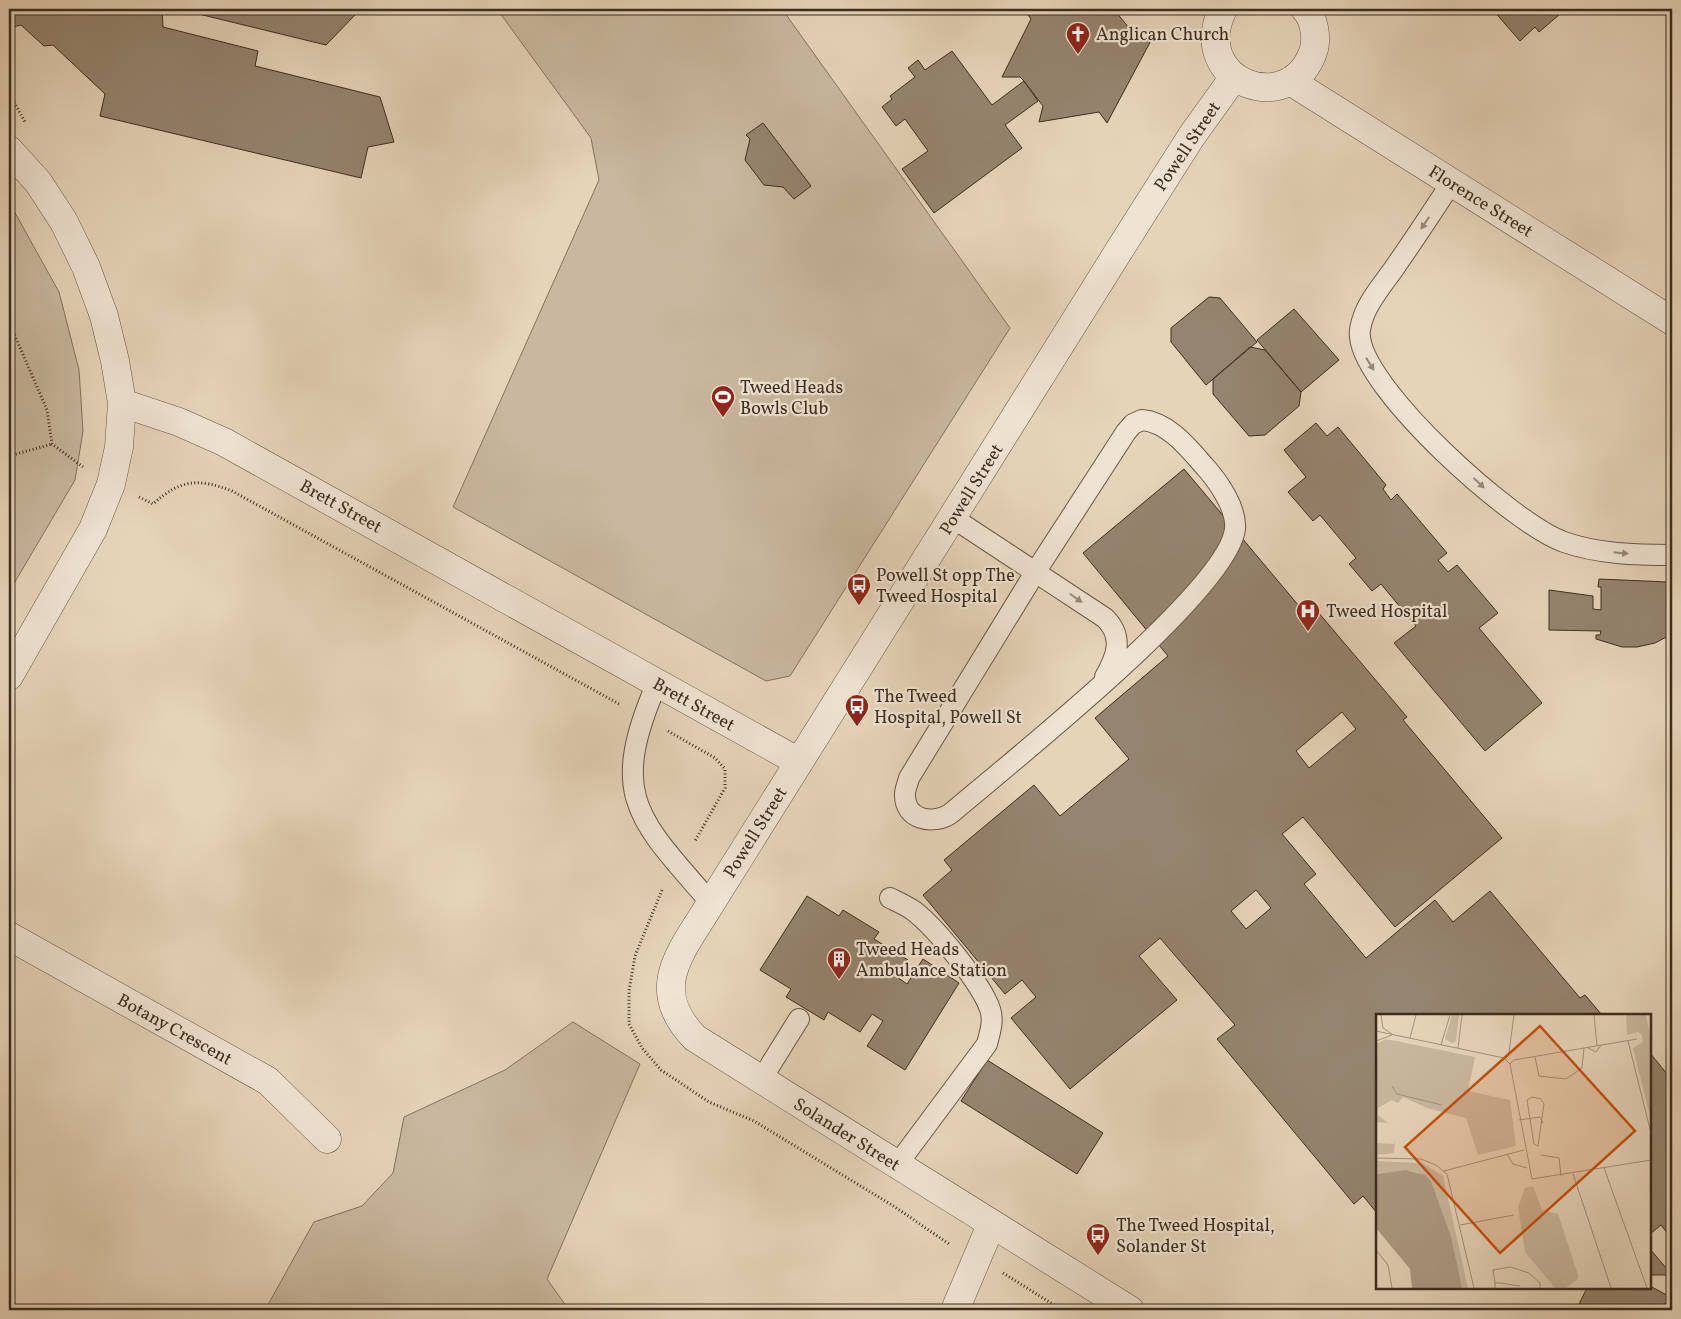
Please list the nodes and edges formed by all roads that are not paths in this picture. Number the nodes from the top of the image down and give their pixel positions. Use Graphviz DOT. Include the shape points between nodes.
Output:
graph roads {
  1 [pos="1224,9"];
  2 [pos="1305,9"];
  3 [pos="1234,77"];
  4 [pos="1290,81"];
  5 [pos="9,150"];
  6 [pos="1452,182"];
  7 [pos="1672,321"];
  8 [pos="122,403"];
  9 [pos="953,518"];
  10 [pos="1672,555"];
  11 [pos="1036,571"];
  12 [pos="9,676"];
  13 [pos="657,683"];
  14 [pos="1100,687"];
  15 [pos="799,762"];
  16 [pos="890,898"];
  17 [pos="711,903"];
  18 [pos="9,936"];
  19 [pos="799,1018"];
  20 [pos="760,1080"];
  21 [pos="328,1139"];
  22 [pos="897,1166"];
  23 [pos="991,1224"];
  24 [pos="955,1310"];
  25 [pos="1130,1310"];
  1 -- 3 [label="street" via="1214,36 1223,66"];
  2 -- 4 [label="street" via="1314,28 1315,44 1310,60"];
  3 -- 4 [label="street" via="1261,87 1274,87"];
  3 -- 9 [label="street, Powell Street" via="1191,137"];
  4 -- 6 [label="street, Florence Street"];
  5 -- 8 [label="street" via="38,182 64,222 86,267 104,316"];
  6 -- 7 [label="street, Florence Street"];
  6 -- 10 [label="lane, one-way" via="1362,318 1360,336 1366,358 1409,418 1496,499 1528,523 1563,542 1596,550"];
  8 -- 12 [label="street" via="119,447 111,484 93,528"];
  8 -- 13 [label="street, Brett Street" via="179,422 224,442"];
  9 -- 11 [label="lane"];
  9 -- 15 [label="street, Powell Street"];
  11 -- 14 [label="lane, one-way" via="1114,627 1116,649"];
  11 -- 14 [label="lane" via="909,778 905,795 907,804 921,818 941,820"];
  11 -- 14 [label="lane" via="1126,432 1142,420 1158,423 1186,445 1215,479 1231,507 1235,527 1232,544 1221,561 1175,614"];
  13 -- 15 [label="street, Brett Street"];
  13 -- 17 [label="lane" via="642,717 632,760 632,784 639,809 653,834"];
  15 -- 17 [label="street, Powell Street"];
  16 -- 22 [label="lane" via="914,911 971,977 990,1009 992,1025 987,1044"];
  17 -- 20 [label="street, Solander Street" via="674,967 669,986 673,1006 680,1023 695,1038"];
  18 -- 21 [label="street, Botany Crescent" via="268,1081"];
  19 -- 20 [label="lane"];
  20 -- 22 [label="street, Solander Street"];
  22 -- 23 [label="street, Solander Street"];
  23 -- 24 [label="street"];
  23 -- 25 [label="street, Solander Street"];
}
